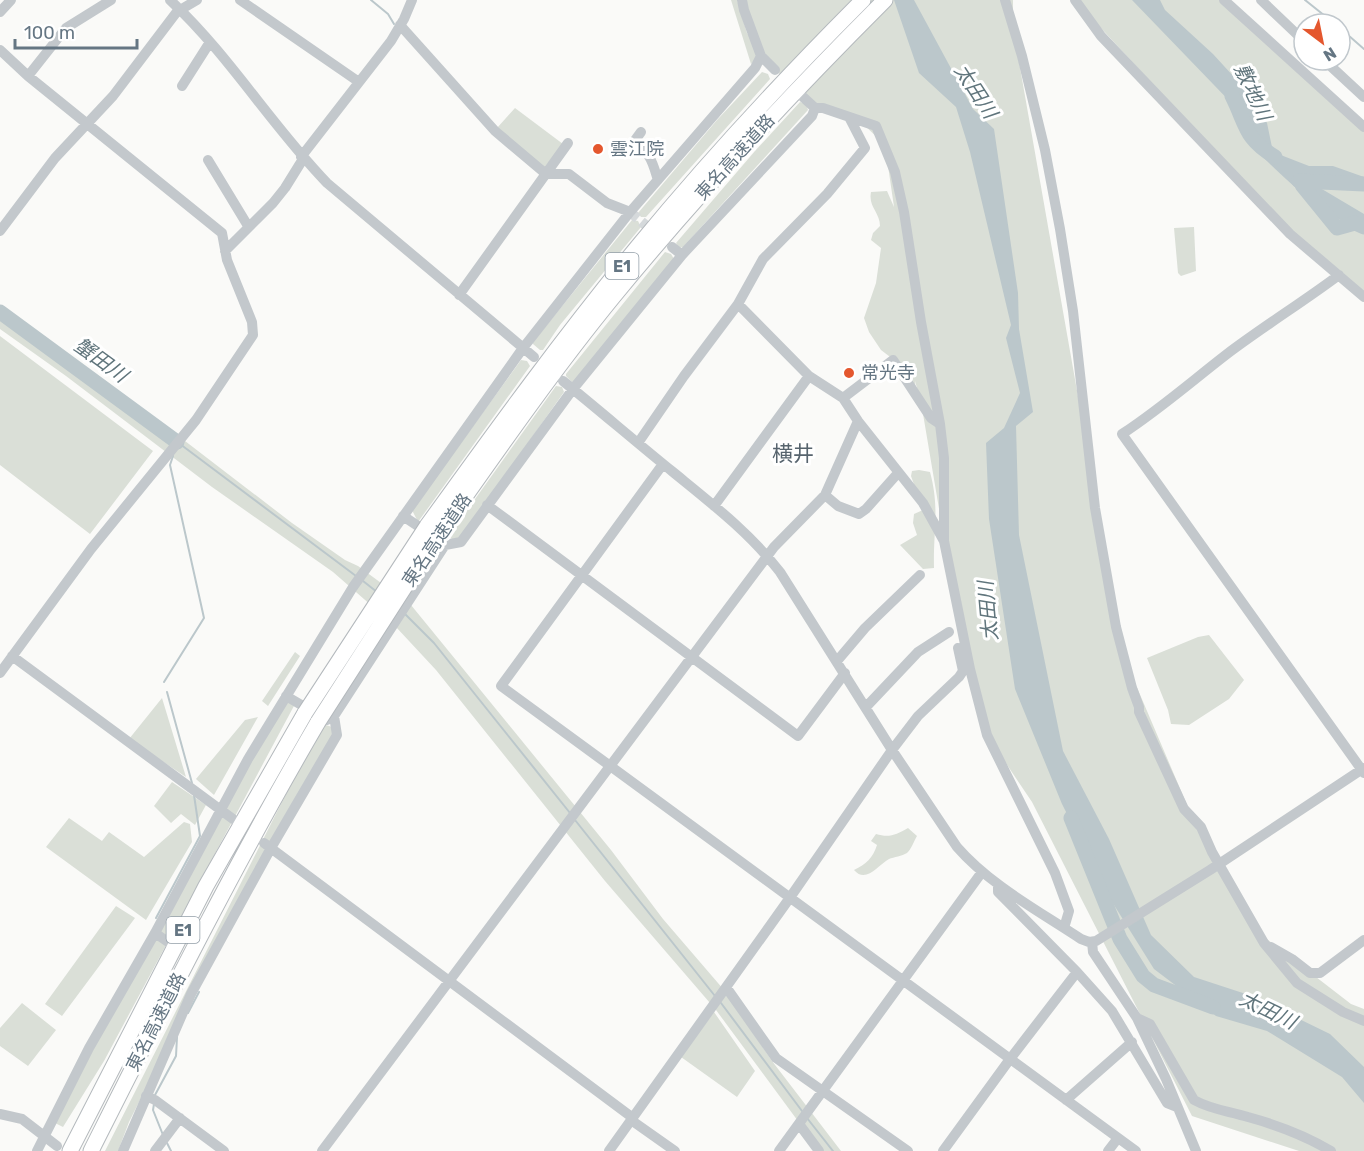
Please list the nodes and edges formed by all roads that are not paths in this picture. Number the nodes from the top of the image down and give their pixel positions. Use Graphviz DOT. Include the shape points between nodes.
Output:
graph roads {
  1 [pos="10,0"];
  2 [pos="111,0"];
  3 [pos="170,0"];
  4 [pos="197,0"];
  5 [pos="240,0"];
  6 [pos="412,0"];
  7 [pos="741,0"];
  8 [pos="863,0"];
  9 [pos="885,0"];
  10 [pos="1005,0"];
  11 [pos="1075,0"];
  12 [pos="1224,0"];
  13 [pos="1260,0"];
  14 [pos="180,9"];
  15 [pos="0,12"];
  16 [pos="400,25"];
  17 [pos="1292,30"];
  18 [pos="210,42"];
  19 [pos="0,50"];
  20 [pos="762,56"];
  21 [pos="775,70"];
  22 [pos="1337,72"];
  23 [pos="28,76"];
  24 [pos="359,82"];
  25 [pos="182,86"];
  26 [pos="803,97"];
  27 [pos="1364,97"];
  28 [pos="815,108"];
  29 [pos="849,117"];
  30 [pos="87,123"];
  31 [pos="1364,127"];
  32 [pos="641,132"];
  33 [pos="568,143"];
  34 [pos="302,158"];
  35 [pos="208,160"];
  36 [pos="546,174"];
  37 [pos="658,180"];
  38 [pos="630,212"];
  39 [pos="248,226"];
  40 [pos="0,231"];
  41 [pos="672,247"];
  42 [pos="225,250"];
  43 [pos="682,255"];
  44 [pos="1339,275"];
  45 [pos="459,295"];
  46 [pos="1364,297"];
  47 [pos="738,304"];
  48 [pos="523,348"];
  49 [pos="534,357"];
  50 [pos="809,376"];
  51 [pos="563,381"];
  52 [pos="573,389"];
  53 [pos="843,398"];
  54 [pos="858,421"];
  55 [pos="940,424"];
  56 [pos="638,444"];
  57 [pos="663,464"];
  58 [pos="898,473"];
  59 [pos="825,495"];
  60 [pos="487,505"];
  61 [pos="714,506"];
  62 [pos="403,516"];
  63 [pos="437,535"];
  64 [pos="944,541"];
  65 [pos="767,555"];
  66 [pos="920,575"];
  67 [pos="582,576"];
  68 [pos="958,614"];
  69 [pos="949,632"];
  70 [pos="12,657"];
  71 [pos="691,657"];
  72 [pos="837,661"];
  73 [pos="0,673"];
  74 [pos="845,674"];
  75 [pos="286,696"];
  76 [pos="866,707"];
  77 [pos="312,718"];
  78 [pos="336,724"];
  79 [pos="892,750"];
  80 [pos="610,765"];
  81 [pos="1363,770"];
  82 [pos="220,810"];
  83 [pos="232,819"];
  84 [pos="267,845"];
  85 [pos="1219,863"];
  86 [pos="982,872"];
  87 [pos="998,884"];
  88 [pos="789,899"];
  89 [pos="1064,928"];
  90 [pos="155,933"];
  91 [pos="1364,940"];
  92 [pos="1094,941"];
  93 [pos="168,942"];
  94 [pos="1268,946"];
  95 [pos="1077,972"];
  96 [pos="450,980"];
  97 [pos="902,980"];
  98 [pos="726,987"];
  99 [pos="167,1001"];
  100 [pos="1137,1018"];
  101 [pos="1364,1021"];
  102 [pos="1132,1042"];
  103 [pos="1010,1059"];
  104 [pos="822,1091"];
  105 [pos="146,1096"];
  106 [pos="1066,1100"];
  107 [pos="1177,1107"];
  108 [pos="0,1114"];
  109 [pos="180,1118"];
  110 [pos="632,1119"];
  111 [pos="799,1124"];
  112 [pos="45,1136"];
  113 [pos="1118,1138"];
  114 [pos="63,1148"];
  115 [pos="1192,1149"];
  116 [pos="37,1151"];
  117 [pos="91,1151"];
  118 [pos="99,1151"];
  119 [pos="123,1151"];
  120 [pos="155,1151"];
  121 [pos="224,1151"];
  122 [pos="322,1151"];
  123 [pos="609,1151"];
  124 [pos="675,1151"];
  125 [pos="779,1151"];
  126 [pos="819,1151"];
  127 [pos="908,1151"];
  128 [pos="944,1151"];
  129 [pos="1108,1151"];
  130 [pos="1136,1151"];
  131 [pos="1331,1151"];
  1 -- 15 [label="street"];
  2 -- 23 [label="street" via="66,28"];
  3 -- 14 [label="street"];
  4 -- 14 [label="street"];
  5 -- 24 [label="street"];
  6 -- 16 [label="street"];
  7 -- 20 [label="street"];
  8 -- 63 [label="highway, 東名高速道路 / E1" via="641,243 528,385"];
  9 -- 63 [label="highway, 東名高速道路 / E1" via="775,112 612,298 538,393"];
  10 -- 85 [label="street" via="1045,150 1060,229 1095,508 1116,627 1139,712 1184,809 1201,827"];
  11 -- 44 [label="street" via="1101,36 1290,234"];
  12 -- 31 [label="street"];
  13 -- 17 [label="street"];
  14 -- 18 [label="street"];
  14 -- 30 [label="street" via="113,96"];
  16 -- 24 [label="street"];
  16 -- 36 [label="street" via="495,131"];
  18 -- 25 [label="street"];
  18 -- 34 [label="street"];
  19 -- 23 [label="street"];
  20 -- 21 [label="street"];
  20 -- 37 [label="street"];
  22 -- 27 [label="street"];
  23 -- 30 [label="street"];
  24 -- 34 [label="street"];
  26 -- 28 [label="street"];
  28 -- 29 [label="street"];
  28 -- 43 [label="street" via="812,116"];
  29 -- 47 [label="street" via="865,148 827,194 763,259"];
  29 -- 55 [label="street" via="876,126 895,172"];
  30 -- 40 [label="street"];
  30 -- 42 [label="street" via="222,233"];
  32 -- 37 [label="street" via="633,142 651,157"];
  33 -- 36 [label="street"];
  34 -- 39 [label="street" via="285,188"];
  34 -- 45 [label="street" via="350,205"];
  35 -- 39 [label="street"];
  36 -- 38 [label="street" via="569,174 607,203"];
  36 -- 45 [label="street"];
  37 -- 38 [label="street"];
  38 -- 48 [label="street"];
  39 -- 42 [label="street"];
  41 -- 43 [label="street"];
  42 -- 70 [label="street" via="252,322 253,335 196,420 91,549"];
  43 -- 52 [label="street"];
  44 -- 46 [label="street"];
  44 -- 81 [label="street" via="1122,434"];
  45 -- 48 [label="street"];
  47 -- 50 [label="street"];
  47 -- 56 [label="street"];
  48 -- 49 [label="street"];
  48 -- 62 [label="street"];
  50 -- 53 [label="street"];
  50 -- 61 [label="street"];
  51 -- 52 [label="street"];
  52 -- 56 [label="street"];
  52 -- 60 [label="street"];
  53 -- 54 [label="street"];
  53 -- 55 [label="street" via="893,360 931,418"];
  54 -- 58 [label="street"];
  54 -- 59 [label="street"];
  55 -- 64 [label="street"];
  56 -- 57 [label="street"];
  57 -- 61 [label="street"];
  57 -- 67 [label="street"];
  58 -- 59 [label="street" via="859,514 838,506"];
  58 -- 64 [label="street" via="923,503"];
  59 -- 65 [label="street"];
  60 -- 63 [label="street" via="461,542"];
  60 -- 67 [label="street"];
  61 -- 65 [label="street"];
  62 -- 63 [label="street"];
  62 -- 75 [label="street" via="353,587"];
  63 -- 77 [label="highway, 東名高速道路 / E1, bridge"];
  63 -- 78 [label="street" via="404,606 334,716"];
  64 -- 68 [label="street"];
  65 -- 71 [label="street"];
  65 -- 72 [label="street"];
  66 -- 72 [label="street" via="864,628"];
  67 -- 71 [label="street"];
  67 -- 80 [label="street" via="501,686"];
  68 -- 79 [label="street" via="957,639 963,671 918,716"];
  68 -- 89 [label="street" via="987,735 1055,873 1069,911"];
  69 -- 76 [label="street" via="918,652"];
  70 -- 73 [label="street"];
  70 -- 82 [label="street"];
  71 -- 74 [label="street" via="798,736"];
  71 -- 80 [label="street"];
  72 -- 74 [label="street"];
  74 -- 76 [label="street"];
  75 -- 78 [label="street"];
  75 -- 82 [label="street"];
  76 -- 79 [label="street"];
  77 -- 99 [label="highway, 東名高速道路 / E1"];
  77 -- 114 [label="highway, 東名高速道路 / E1" via="206,886"];
  78 -- 84 [label="street" via="337,735"];
  79 -- 86 [label="street" via="957,847"];
  79 -- 88 [label="street"];
  80 -- 88 [label="street"];
  80 -- 96 [label="street"];
  81 -- 85 [label="street"];
  82 -- 83 [label="street"];
  82 -- 90 [label="street"];
  84 -- 96 [label="street"];
  84 -- 105 [label="street" via="201,965"];
  85 -- 92 [label="street"];
  85 -- 94 [label="street"];
  86 -- 87 [label="street"];
  86 -- 97 [label="street"];
  87 -- 89 [label="street"];
  87 -- 95 [label="street" via="998,892"];
  88 -- 97 [label="street"];
  88 -- 98 [label="street"];
  89 -- 92 [label="street" via="1081,939"];
  90 -- 93 [label="street"];
  90 -- 112 [label="street" via="89,1048"];
  91 -- 94 [label="street" via="1320,973 1310,973"];
  92 -- 100 [label="street" via="1093,952"];
  94 -- 101 [label="street" via="1297,983"];
  95 -- 102 [label="street" via="1112,1011"];
  95 -- 103 [label="street"];
  96 -- 110 [label="street"];
  96 -- 122 [label="street"];
  97 -- 103 [label="street"];
  97 -- 104 [label="street"];
  98 -- 104 [label="street" via="776,1058"];
  98 -- 110 [label="street"];
  99 -- 117 [label="highway, 東名高速道路 / E1"];
  99 -- 118 [label="highway"];
  100 -- 107 [label="street"];
  100 -- 131 [label="street" via="1150,1024 1194,1100 1286,1130"];
  102 -- 106 [label="street"];
  102 -- 107 [label="street" via="1167,1103"];
  103 -- 106 [label="street"];
  103 -- 128 [label="street"];
  104 -- 111 [label="street"];
  104 -- 127 [label="street"];
  105 -- 109 [label="street"];
  105 -- 119 [label="street"];
  106 -- 113 [label="street"];
  107 -- 115 [label="street"];
  108 -- 112 [label="street" via="22,1119"];
  109 -- 120 [label="street"];
  109 -- 121 [label="street"];
  110 -- 123 [label="street"];
  110 -- 124 [label="street"];
  111 -- 125 [label="street"];
  111 -- 126 [label="street"];
  112 -- 114 [label="street"];
  112 -- 116 [label="street"];
  113 -- 129 [label="street"];
  113 -- 130 [label="street"];
}
